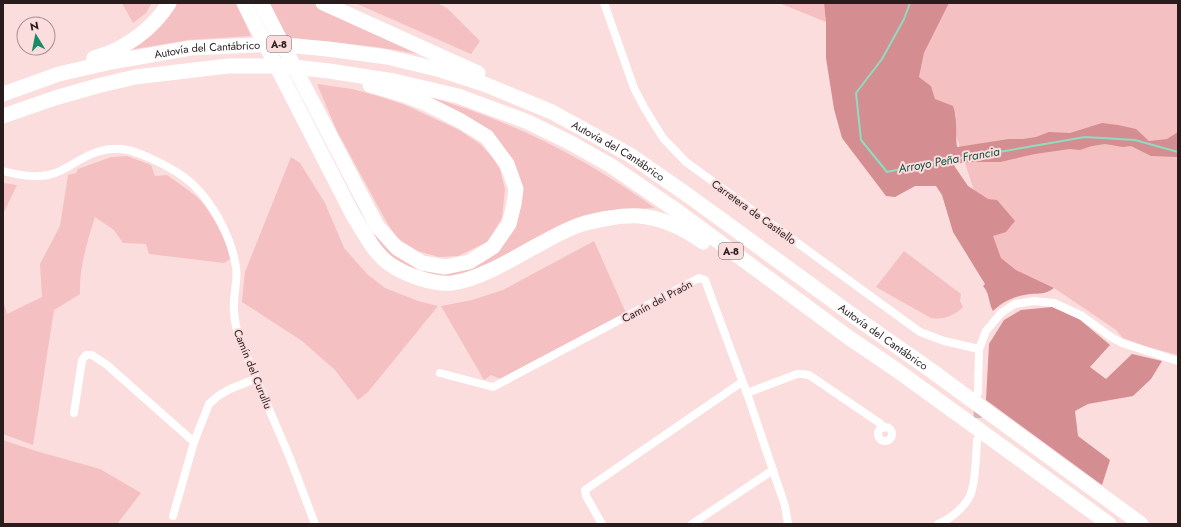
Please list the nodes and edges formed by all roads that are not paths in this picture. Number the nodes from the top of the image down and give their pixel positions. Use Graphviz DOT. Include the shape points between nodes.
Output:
graph roads {
  1 [pos="169,3"];
  2 [pos="244,3"];
  3 [pos="261,3"];
  4 [pos="324,3"];
  5 [pos="604,3"];
  6 [pos="309,70"];
  7 [pos="3,88"];
  8 [pos="3,94"];
  9 [pos="3,116"];
  10 [pos="3,171"];
  11 [pos="689,196"];
  12 [pos="979,349"];
  13 [pos="1178,361"];
  14 [pos="898,371"];
  15 [pos="440,373"];
  16 [pos="255,379"];
  17 [pos="742,382"];
  18 [pos="747,393"];
  19 [pos="978,393"];
  20 [pos="74,413"];
  21 [pos="883,428"];
  22 [pos="977,440"];
  23 [pos="194,442"];
  24 [pos="773,470"];
  25 [pos="173,516"];
  26 [pos="951,521"];
  27 [pos="315,524"];
  28 [pos="602,524"];
  29 [pos="692,524"];
  30 [pos="788,524"];
  31 [pos="938,524"];
  32 [pos="1108,524"];
  33 [pos="1141,524"];
  1 -- 7 [label="highway" via="144,32 119,48"];
  2 -- 14 [label="highway" via="353,215 371,245 390,265 414,277 451,283 502,266 556,235 580,225 605,219 638,216 664,222 690,233 845,340"];
  3 -- 6 [label="highway" via="377,226 397,248 422,263 445,267 469,262 493,247 509,224 516,189 508,164 487,137 411,98"];
  4 -- 11 [label="highway" via="580,119 633,150"];
  5 -- 12 [label="street, Carretera de Castiello" via="634,88 645,110 663,138 686,162 920,332 944,341"];
  6 -- 9 [label="highway, Autovía del Cantábrico / A-8" via="261,65 135,77 69,94"];
  6 -- 14 [label="highway, Autovía del Cantábrico / A-8" via="394,81 458,96 528,122 569,142 610,165 674,209"];
  8 -- 11 [label="highway, Autovía del Cantábrico / A-8" via="59,74 191,48 288,45 387,57 484,84 552,112 630,155"];
  10 -- 16 [label="street, Camín del Curullu" via="38,177 60,171 97,152 123,149 143,154 185,178 217,214 231,244 236,269 234,322"];
  11 -- 33 [label="highway, Autovía del Cantábrico / A-8"];
  12 -- 13 [label="street" via="986,331 1001,313 1015,304 1034,300 1054,303 1082,316 1122,344"];
  12 -- 19 [label="street"];
  14 -- 32 [label="highway, Autovía del Cantábrico / A-8"];
  15 -- 17 [label="street, Camín del Praón" via="493,387 699,278 705,280"];
  16 -- 23 [label="street" via="230,389 209,404"];
  16 -- 27 [label="street, Camín del Curullu" via="290,458"];
  17 -- 18 [label="street, Camín del Praón"];
  17 -- 28 [label="street" via="585,490"];
  18 -- 21 [label="street" via="797,374 809,375 861,409"];
  18 -- 24 [label="street, Camín del Praón"];
  20 -- 23 [label="street" via="82,360 86,355 92,355 120,376"];
  22 -- 26 [label="street" via="972,491"];
  23 -- 25 [label="street"];
  24 -- 29 [label="street"];
  24 -- 30 [label="street, Camín del Praón"];
  26 -- 31 [label="street"];
}
